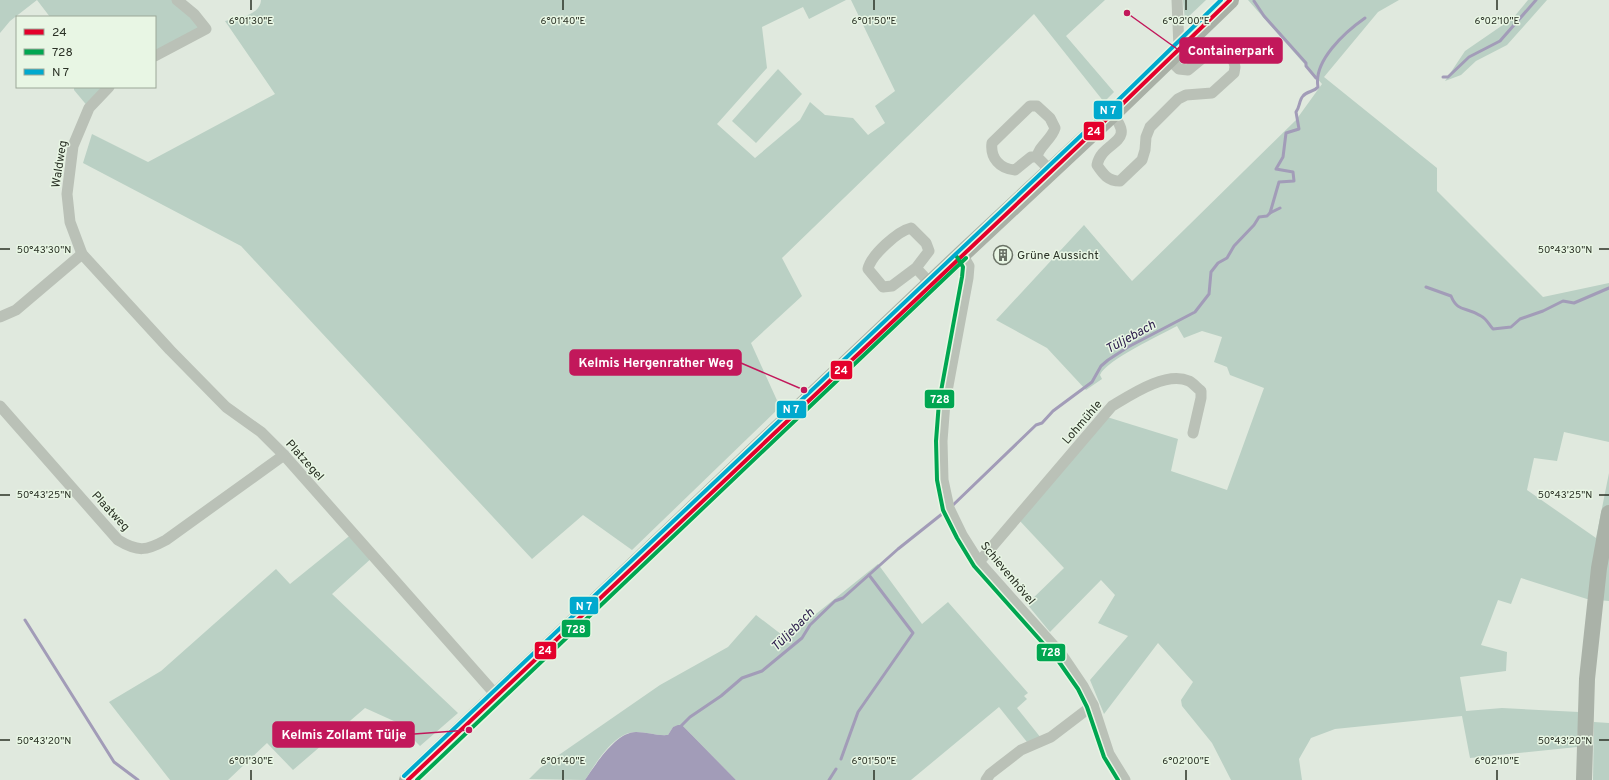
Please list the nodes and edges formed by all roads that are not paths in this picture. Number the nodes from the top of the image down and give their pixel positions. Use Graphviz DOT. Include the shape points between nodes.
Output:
graph roads {
  1 [pos="177,0"];
  2 [pos="1177,0"];
  3 [pos="1230,0"];
  4 [pos="1174,54"];
  5 [pos="156,55"];
  6 [pos="108,88"];
  7 [pos="1112,114"];
  8 [pos="1037,157"];
  9 [pos="1050,170"];
  10 [pos="82,254"];
  11 [pos="962,254"];
  12 [pos="916,268"];
  13 [pos="931,284"];
  14 [pos="0,317"];
  15 [pos="0,406"];
  16 [pos="1193,433"];
  17 [pos="284,454"];
  18 [pos="1609,513"];
  19 [pos="979,562"];
  20 [pos="496,695"];
  21 [pos="1093,705"];
  22 [pos="408,780"];
  23 [pos="986,780"];
  24 [pos="1125,780"];
  25 [pos="1584,780"];
  1 -- 5 [label="street" via="194,14 206,29"];
  2 -- 4 [label="street"];
  3 -- 4 [label="main road"];
  4 -- 7 [label="main road"];
  4 -- 7 [label="street" via="1179,69 1188,70 1210,52 1218,49 1225,51 1236,68 1234,73 1212,93 1186,95 1178,99 1150,127 1142,160 1120,181 1113,181 1097,165 1099,158 1122,131 1121,125"];
  6 -- 10 [label="street, Waldweg" via="89,108 73,146 67,194 70,222"];
  7 -- 9 [label="main road"];
  8 -- 8 [label="street" via="1031,157 1015,170 1006,169 995,161 991,150 992,143 1030,106 1037,106 1050,118 1055,128 1053,136 1037,153"];
  8 -- 9 [label="street"];
  9 -- 11 [label="main road"];
  10 -- 14 [label="street" via="16,310"];
  10 -- 17 [label="street, Platzegel" via="226,407 261,432"];
  11 -- 13 [label="main road"];
  11 -- 19 [label="street, Schievenhövel" via="969,266 968,278 945,402 942,480 950,508 962,535"];
  12 -- 12 [label="street" via="929,251 926,243 911,228 903,230 870,261 868,268 883,287 892,286"];
  12 -- 13 [label="street"];
  13 -- 20 [label="main road"];
  15 -- 17 [label="street, Plaatweg" via="118,540 140,549 151,548 166,540"];
  16 -- 19 [label="street, Lohmühle" via="1202,398 1201,392 1189,381 1169,378 1118,402"];
  17 -- 20 [label="street, Platzegel"];
  18 -- 25 [label="street" via="1599,568 1587,679"];
  19 -- 21 [label="street, Schievenhövel" via="1062,655"];
  20 -- 22 [label="main road"];
  21 -- 23 [label="street" via="1051,737 1021,750"];
  21 -- 24 [label="street, Schievenhövel" via="1109,754"];
}
